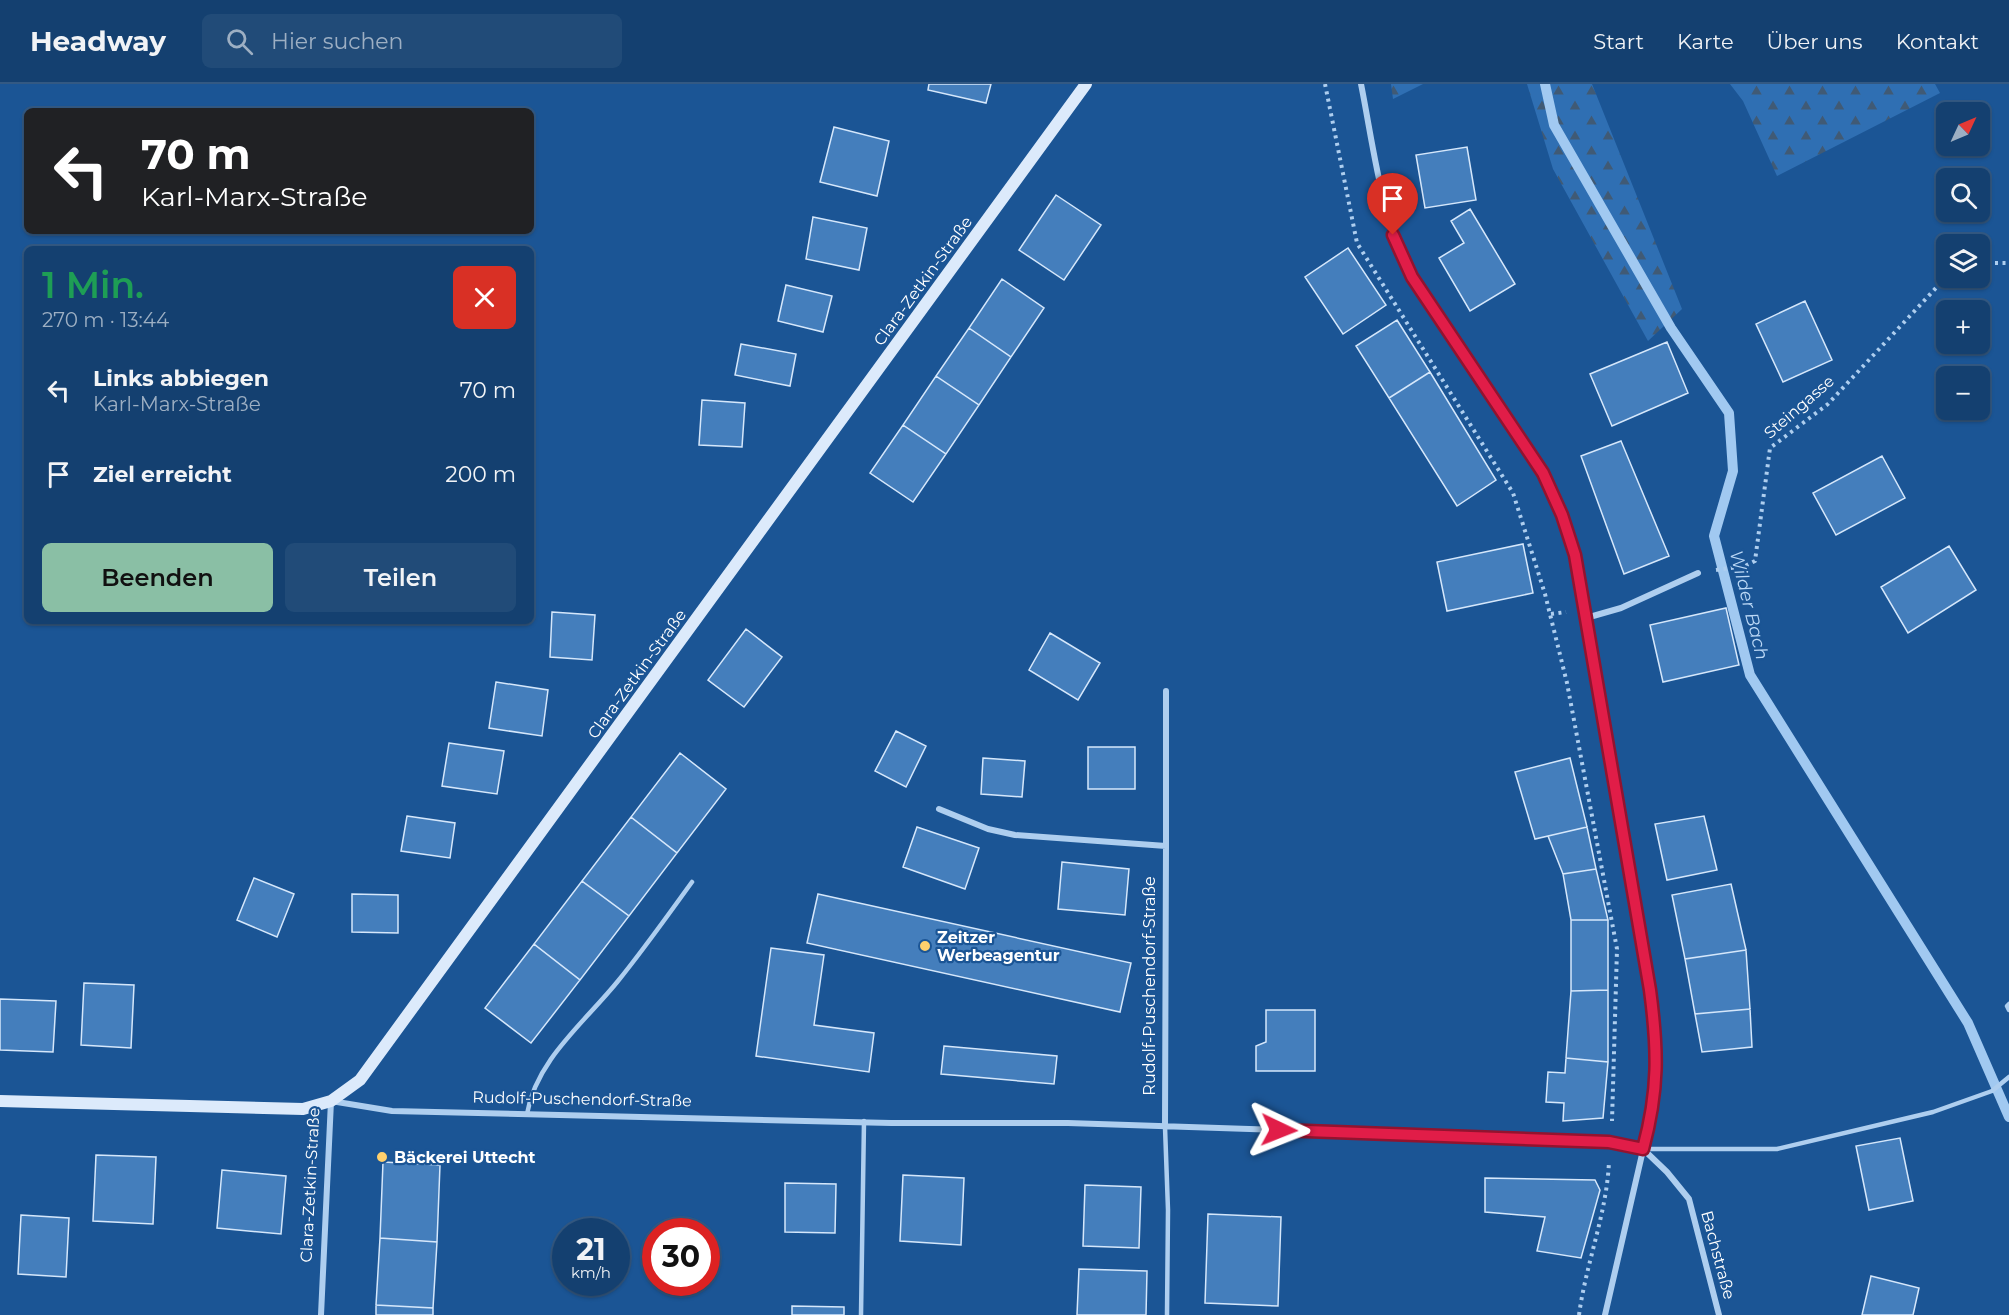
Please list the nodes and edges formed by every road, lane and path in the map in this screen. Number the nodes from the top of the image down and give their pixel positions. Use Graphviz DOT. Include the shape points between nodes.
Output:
graph roads {
  1 [pos="1086,84"];
  2 [pos="1325,84"];
  3 [pos="1361,84"];
  4 [pos="1990,263"];
  5 [pos="2009,263"];
  6 [pos="1936,288"];
  7 [pos="1698,573"];
  8 [pos="1586,618"];
  9 [pos="1166,691"];
  10 [pos="939,809"];
  11 [pos="1166,846"];
  12 [pos="692,882"];
  13 [pos="2009,1004"];
  14 [pos="2009,1011"];
  15 [pos="2009,1077"];
  16 [pos="0,1101"];
  17 [pos="331,1101"];
  18 [pos="527,1114"];
  19 [pos="864,1121"];
  20 [pos="1165,1127"];
  21 [pos="1609,1142"];
  22 [pos="1643,1149"];
  23 [pos="321,1315"];
  24 [pos="861,1315"];
  25 [pos="1167,1315"];
  26 [pos="1579,1315"];
  27 [pos="1605,1315"];
  28 [pos="1719,1315"];
  1 -- 17 [label="street, Clara-Zetkin-Straße" via="379,1056 348,1091"];
  2 -- 21 [label="path" via="1357,243 1513,493 1545,594 1567,683 1617,949"];
  3 -- 8 [label="street" via="1388,220 1398,250 1543,473 1575,555"];
  4 -- 5 [label="path"];
  6 -- 7 [label="path, Steingasse" via="1828,404 1770,448 1755,561 1745,567"];
  7 -- 8 [label="street" via="1622,608"];
  8 -- 22 [label="street" via="1657,1039 1656,1083"];
  9 -- 11 [label="street, Rudolf-Puschendorf-Straße"];
  10 -- 11 [label="street" via="988,829 1015,835"];
  11 -- 20 [label="street, Rudolf-Puschendorf-Straße"];
  12 -- 18 [label="lane" via="618,981 541,1071"];
  13 -- 14 [label="lane"];
  15 -- 22 [label="lane" via="1992,1091 1933,1112 1778,1149"];
  16 -- 17 [label="street, Rudolf-Puschendorf-Straße" via="303,1109"];
  17 -- 18 [label="street, Rudolf-Puschendorf-Straße" via="392,1110"];
  17 -- 23 [label="street, Clara-Zetkin-Straße"];
  18 -- 19 [label="street, Rudolf-Puschendorf-Straße"];
  19 -- 20 [label="street, Rudolf-Puschendorf-Straße"];
  19 -- 24 [label="lane"];
  20 -- 21 [label="street, Rudolf-Puschendorf-Straße"];
  20 -- 25 [label="lane"];
  21 -- 22 [label="street, Rudolf-Puschendorf-Straße"];
  21 -- 26 [label="path" via="1608,1189 1584,1278"];
  22 -- 27 [label="street"];
  22 -- 28 [label="street, Bachstraße" via="1689,1200"];
}
